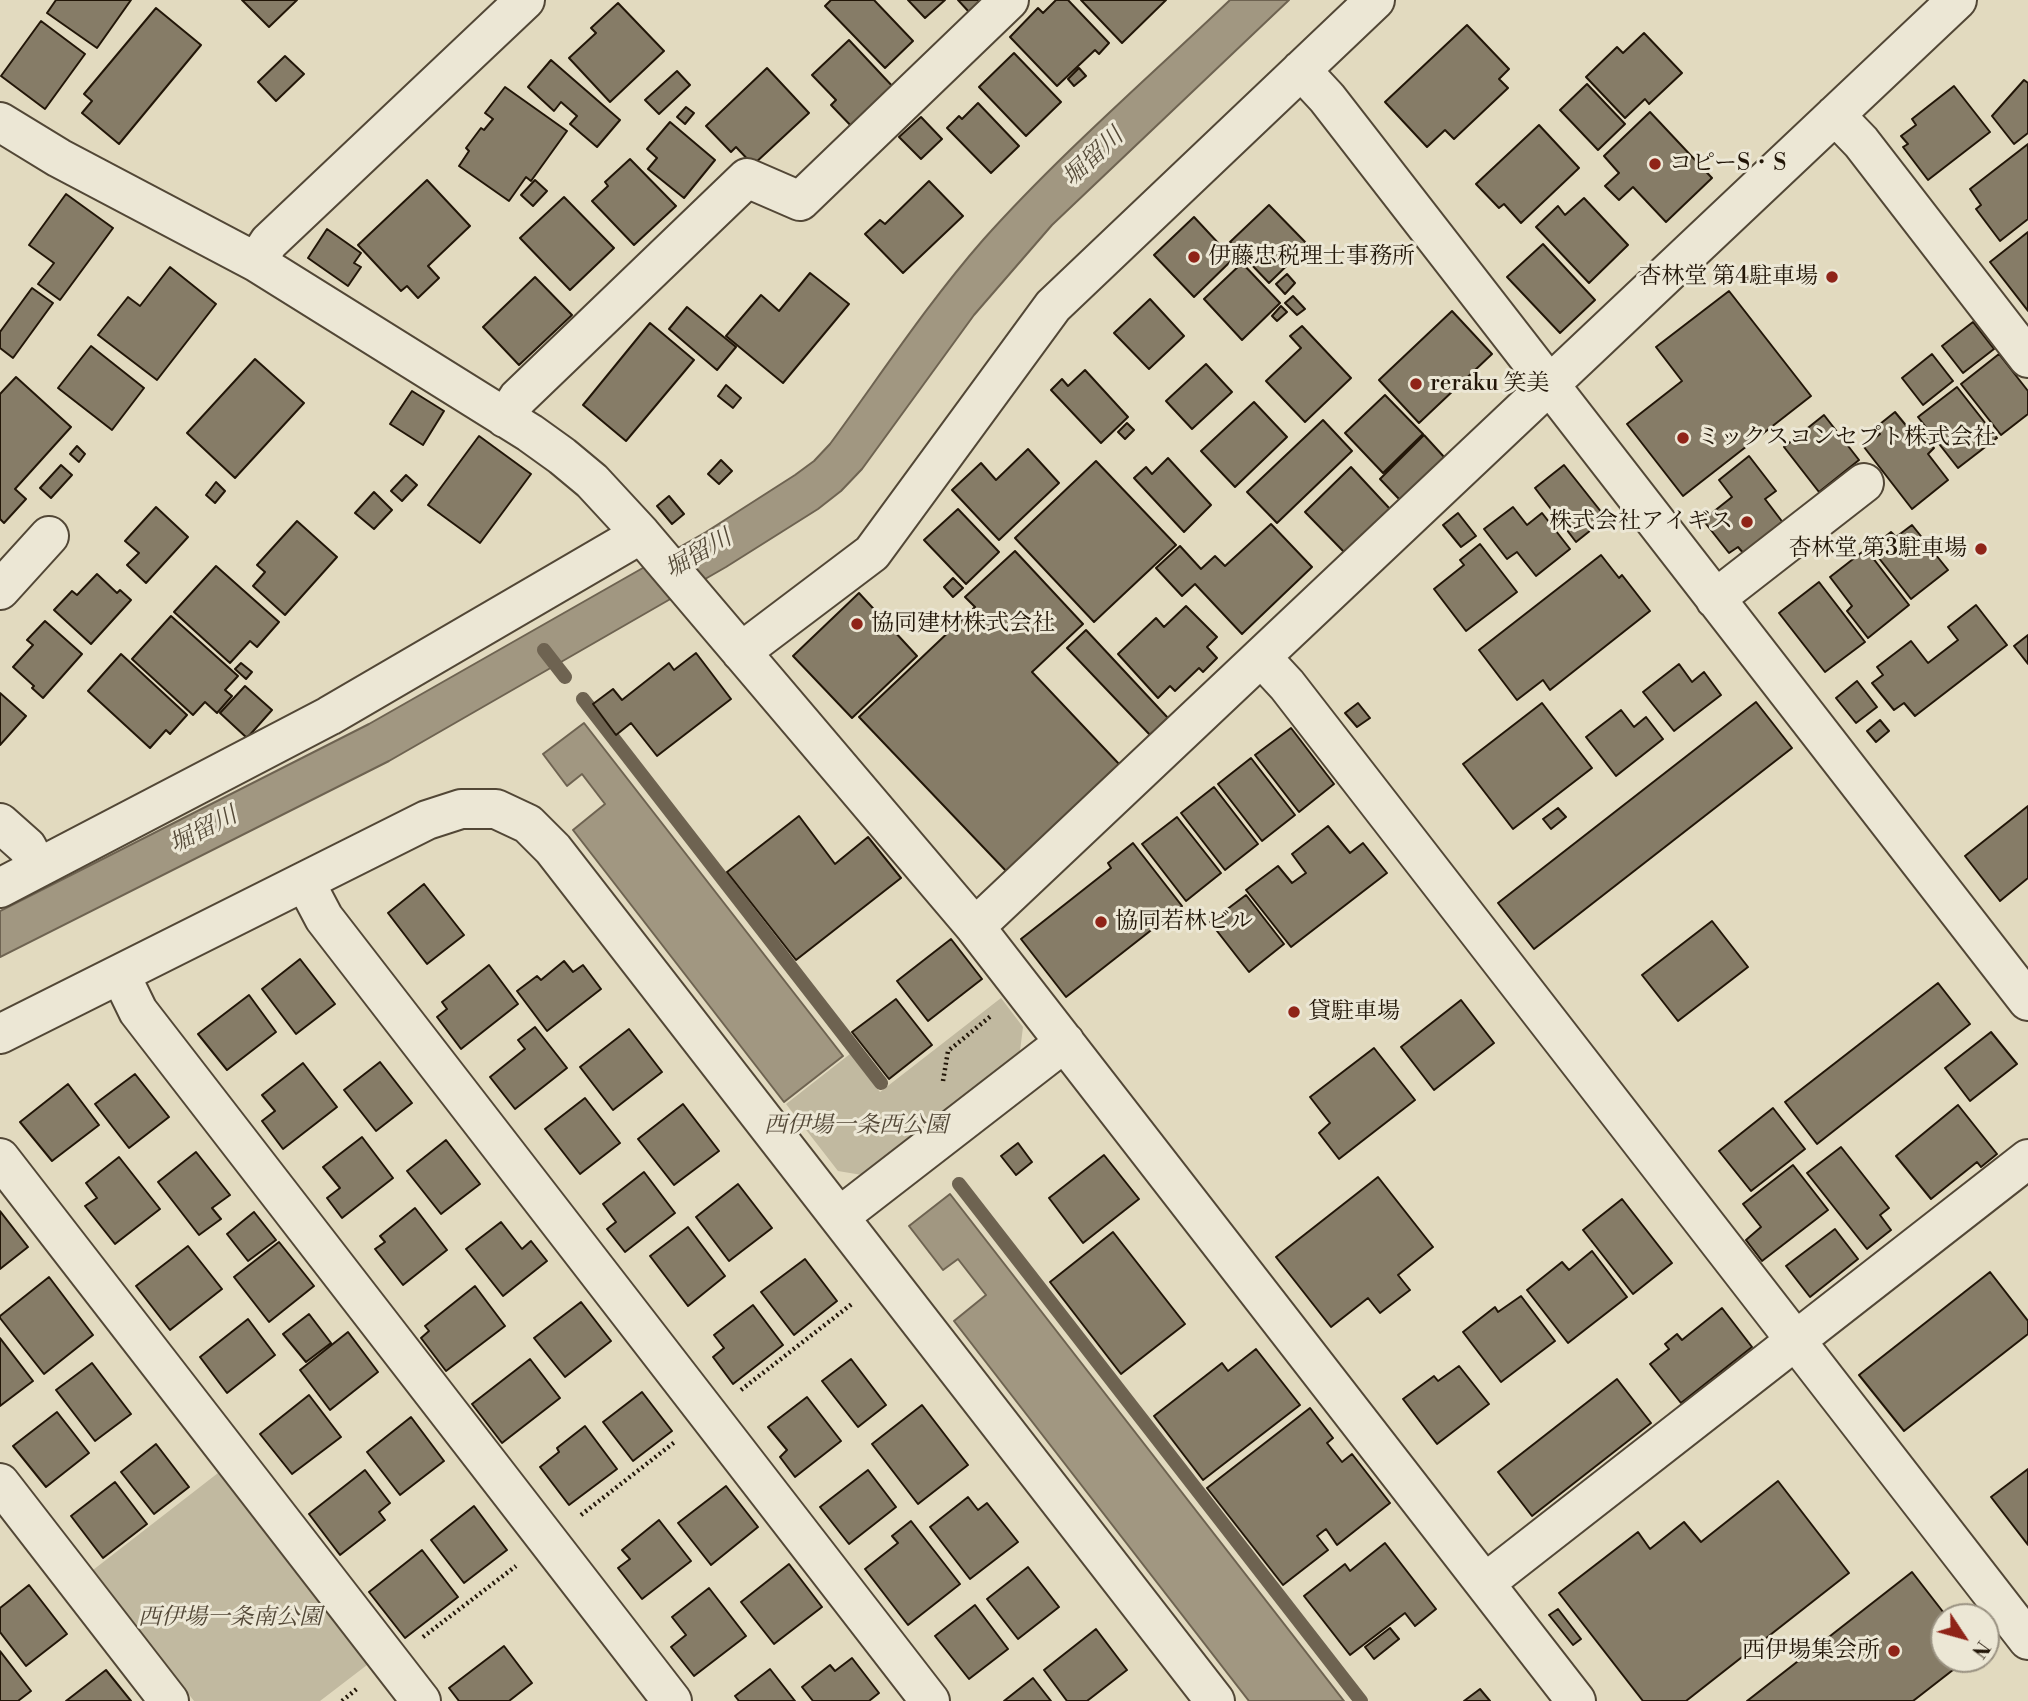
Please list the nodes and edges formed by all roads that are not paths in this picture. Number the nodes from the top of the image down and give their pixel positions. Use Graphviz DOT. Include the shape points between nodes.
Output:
graph roads {
  1 [pos="525,0"];
  2 [pos="1009,0"];
  3 [pos="1375,0"];
  4 [pos="1957,0"];
  5 [pos="1301,71"];
  6 [pos="1835,115"];
  7 [pos="0,122"];
  8 [pos="257,262"];
  9 [pos="2028,358"];
  10 [pos="1550,385"];
  11 [pos="505,418"];
  12 [pos="1864,483"];
  13 [pos="49,536"];
  14 [pos="645,539"];
  15 [pos="0,590"];
  16 [pos="1715,598"];
  17 [pos="741,652"];
  18 [pos="1262,658"];
  19 [pos="0,823"];
  20 [pos="38,868"];
  21 [pos="305,882"];
  22 [pos="0,888"];
  23 [pos="975,927"];
  24 [pos="120,974"];
  25 [pos="2028,1001"];
  26 [pos="0,1034"];
  27 [pos="1065,1042"];
  28 [pos="0,1158"];
  29 [pos="2028,1159"];
  30 [pos="839,1217"];
  31 [pos="1796,1340"];
  32 [pos="0,1483"];
  33 [pos="1485,1583"];
  34 [pos="2028,1640"];
  35 [pos="169,1701"];
  36 [pos="421,1701"];
  37 [pos="672,1701"];
  38 [pos="930,1701"];
  39 [pos="1215,1701"];
  40 [pos="1576,1701"];
  1 -- 8 [label="street" via="269,242"];
  2 -- 11 [label="street" via="800,201 747,178 518,398"];
  3 -- 5 [label="street"];
  4 -- 6 [label="street"];
  5 -- 10 [label="street" via="1327,98"];
  5 -- 17 [label="street" via="1053,306 872,553"];
  6 -- 9 [label="street" via="1861,142"];
  6 -- 10 [label="street"];
  7 -- 8 [label="street"];
  8 -- 11 [label="street"];
  10 -- 16 [label="street"];
  10 -- 18 [label="street"];
  11 -- 14 [label="street" via="592,481"];
  12 -- 16 [label="street"];
  13 -- 15 [label="street"];
  14 -- 17 [label="street"];
  14 -- 20 [label="street" via="328,716"];
  16 -- 25 [label="street"];
  17 -- 23 [label="street"];
  18 -- 23 [label="street"];
  18 -- 31 [label="street"];
  19 -- 20 [label="street" via="27,847"];
  20 -- 22 [label="street"];
  21 -- 24 [label="street"];
  21 -- 30 [label="street" via="427,820 461,809 496,809 528,824 553,849"];
  21 -- 38 [label="street" via="324,918"];
  23 -- 27 [label="street"];
  24 -- 26 [label="street"];
  24 -- 37 [label="street" via="138,1011"];
  27 -- 30 [label="street"];
  27 -- 33 [label="street"];
  28 -- 36 [label="street"];
  29 -- 31 [label="street"];
  30 -- 39 [label="street"];
  31 -- 33 [label="street"];
  31 -- 34 [label="street"];
  32 -- 35 [label="street"];
  33 -- 40 [label="street"];
}
